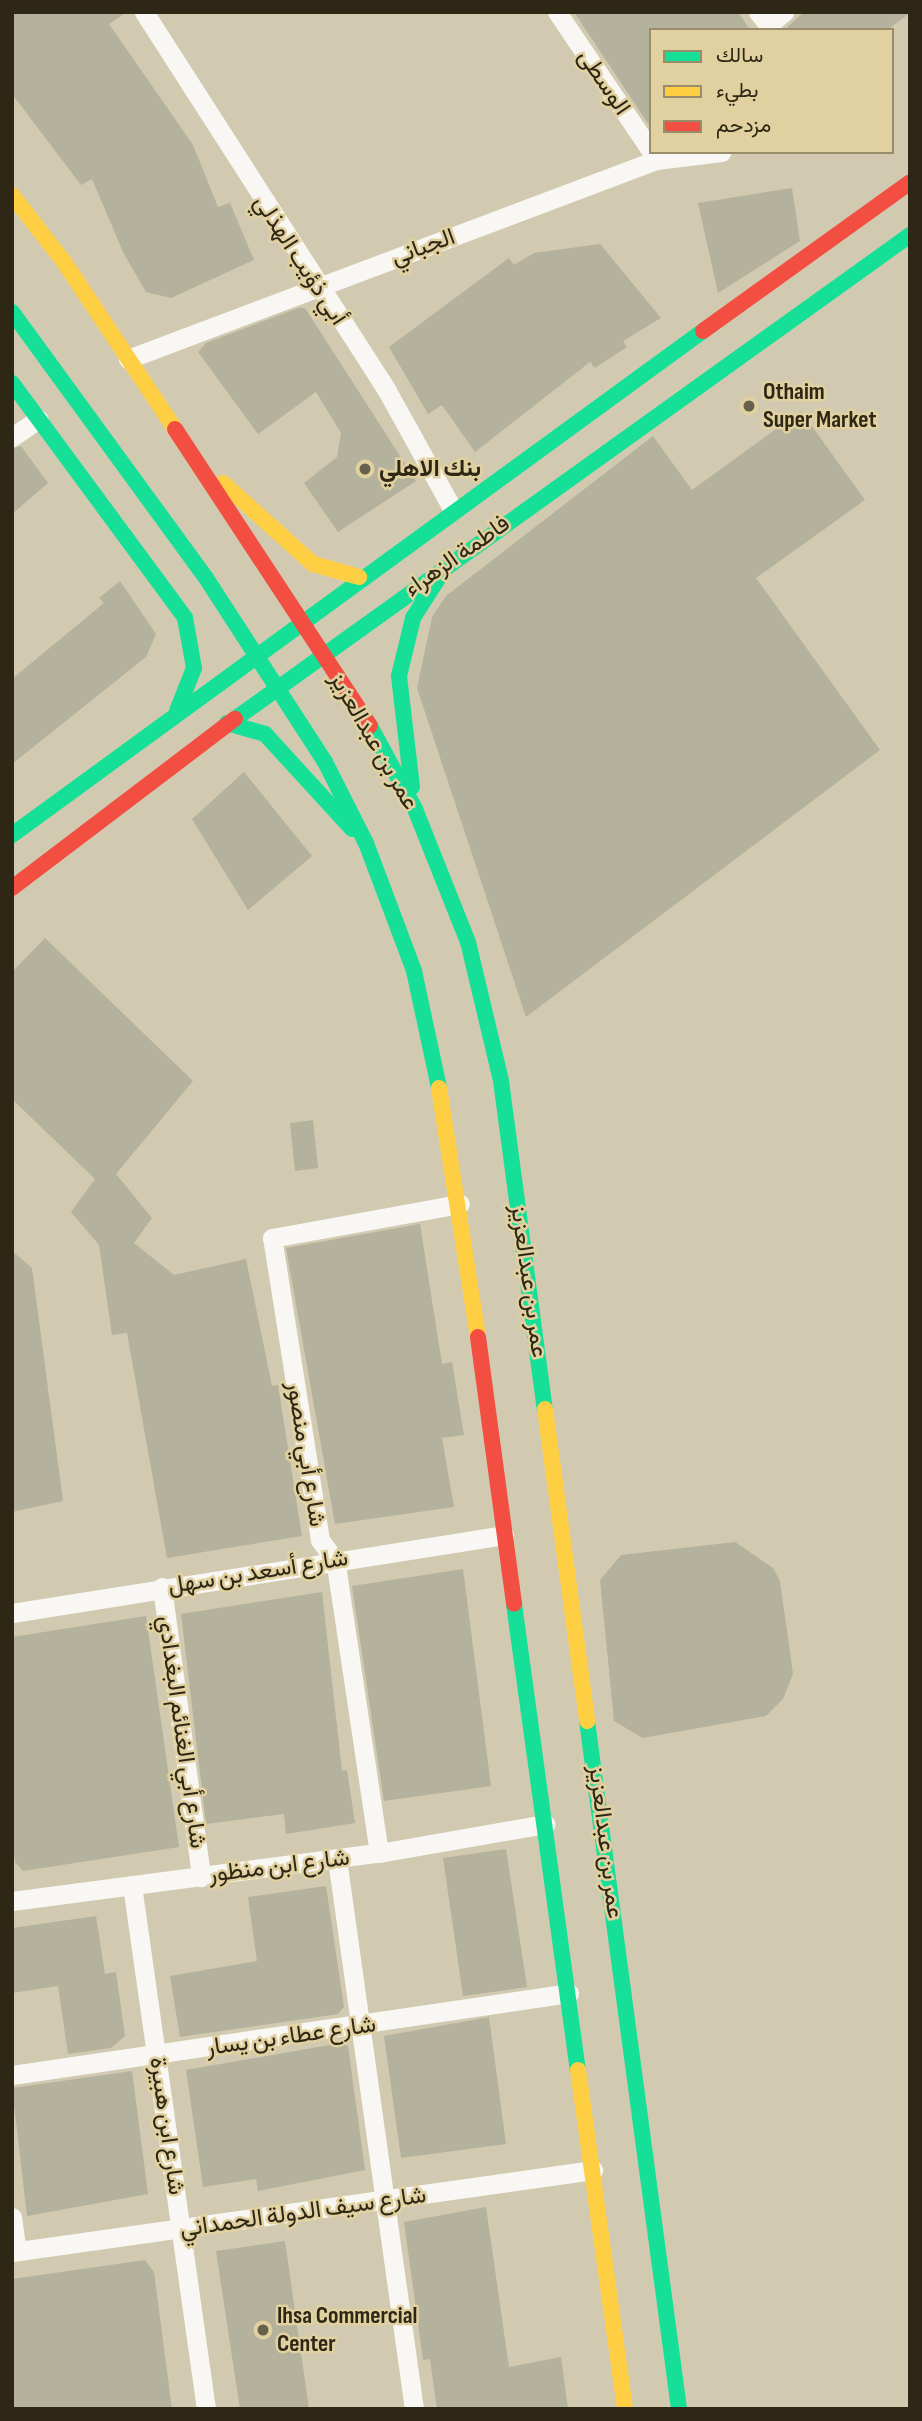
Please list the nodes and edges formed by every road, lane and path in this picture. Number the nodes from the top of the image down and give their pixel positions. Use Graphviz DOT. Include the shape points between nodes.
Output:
graph roads {
  1 [pos="144,12"];
  2 [pos="557,12"];
  3 [pos="784,12"];
  4 [pos="766,22"];
  5 [pos="649,149"];
  6 [pos="676,154"];
  7 [pos="653,155"];
  8 [pos="12,180"];
  9 [pos="909,184"];
  10 [pos="12,195"];
  11 [pos="910,235"];
  12 [pos="64,262"];
  13 [pos="316,287"];
  14 [pos="12,313"];
  15 [pos="128,359"];
  16 [pos="12,383"];
  17 [pos="39,419"];
  18 [pos="12,437"];
  19 [pos="193,456"];
  20 [pos="453,510"];
  21 [pos="450,562"];
  22 [pos="359,577"];
  23 [pos="300,620"];
  24 [pos="322,652"];
  25 [pos="256,653"];
  26 [pos="277,686"];
  27 [pos="175,715"];
  28 [pos="227,723"];
  29 [pos="415,809"];
  30 [pos="12,835"];
  31 [pos="366,843"];
  32 [pos="12,888"];
  33 [pos="460,1204"];
  34 [pos="504,1535"];
  35 [pos="335,1560"];
  36 [pos="162,1587"];
  37 [pos="12,1612"];
  38 [pos="545,1824"];
  39 [pos="379,1853"];
  40 [pos="337,1859"];
  41 [pos="201,1877"];
  42 [pos="132,1885"];
  43 [pos="12,1901"];
  44 [pos="569,1993"];
  45 [pos="363,2026"];
  46 [pos="157,2056"];
  47 [pos="12,2075"];
  48 [pos="593,2169"];
  49 [pos="386,2202"];
  50 [pos="12,2217"];
  51 [pos="181,2228"];
  52 [pos="15,2251"];
  53 [pos="625,2408"];
  54 [pos="205,2409"];
  55 [pos="414,2409"];
  56 [pos="679,2409"];
  1 -- 13 [label="street, أبي ذؤيب الهذلي"];
  2 -- 5 [label="street, الوسطى"];
  3 -- 4 [label="street"];
  6 -- 7 [label="street, الجباني"];
  7 -- 13 [label="street, الجباني"];
  8 -- 12 [label="main road, عمر بن عبدالعزيز"];
  9 -- 20 [label="main road"];
  10 -- 12 [label="main road, عمر بن عبدالعزيز"];
  11 -- 21 [label="main road, فاطمة الزهراء"];
  12 -- 15 [label="main road, عمر بن عبدالعزيز"];
  13 -- 15 [label="street, الجباني"];
  13 -- 20 [label="street, أبي ذؤيب الهذلي" via="386,389"];
  14 -- 25 [label="main road"];
  15 -- 19 [label="main road, عمر بن عبدالعزيز"];
  16 -- 17 [label="main road"];
  17 -- 18 [label="street"];
  17 -- 27 [label="main road" via="185,618 194,668"];
  19 -- 22 [label="main road" via="313,564"];
  19 -- 23 [label="main road, عمر بن عبدالعزيز"];
  20 -- 22 [label="main road"];
  21 -- 24 [label="main road, فاطمة الزهراء"];
  21 -- 29 [label="main road" via="422,600 402,656 400,716"];
  22 -- 23 [label="main road"];
  23 -- 24 [label="main road, عمر بن عبدالعزيز"];
  23 -- 25 [label="main road"];
  24 -- 26 [label="main road, فاطمة الزهراء"];
  24 -- 29 [label="main road, عمر بن عبدالعزيز" via="370,725"];
  25 -- 26 [label="main road"];
  25 -- 27 [label="main road"];
  26 -- 28 [label="main road, فاطمة الزهراء"];
  26 -- 31 [label="main road" via="326,762"];
  27 -- 30 [label="main road"];
  28 -- 31 [label="main road" via="265,734"];
  28 -- 32 [label="main road, فاطمة الزهراء"];
  29 -- 56 [label="main road, عمر بن عبدالعزيز" via="468,942 501,1081"];
  31 -- 33 [label="main road" via="427,1015"];
  33 -- 34 [label="main road"];
  33 -- 35 [label="street, شارع أبي منصور" via="272,1238 320,1540"];
  34 -- 35 [label="street, شارع أسعد بن سهل"];
  34 -- 38 [label="main road"];
  35 -- 36 [label="street, شارع أسعد بن سهل"];
  35 -- 39 [label="street, شارع أبي منصور"];
  36 -- 37 [label="street, شارع أسعد بن سهل"];
  36 -- 41 [label="street, شارع أبي الغنائم البغدادي"];
  38 -- 39 [label="street, شارع ابن منظور"];
  38 -- 44 [label="main road"];
  39 -- 40 [label="street, شارع ابن منظور"];
  40 -- 41 [label="street, شارع ابن منظور"];
  40 -- 45 [label="street"];
  41 -- 42 [label="street, شارع ابن منظور"];
  42 -- 43 [label="street, شارع ابن منظور"];
  42 -- 46 [label="street, شارع ابن هبيرة"];
  44 -- 45 [label="street, شارع عطاء بن يسار"];
  44 -- 48 [label="main road"];
  45 -- 46 [label="street, شارع عطاء بن يسار"];
  45 -- 49 [label="street"];
  46 -- 47 [label="street, شارع عطاء بن يسار"];
  46 -- 51 [label="street, شارع ابن هبيرة"];
  48 -- 49 [label="street, شارع سيف الدولة الحمداني"];
  48 -- 53 [label="main road"];
  49 -- 51 [label="street, شارع سيف الدولة الحمداني"];
  49 -- 55 [label="street"];
  50 -- 52 [label="street"];
  51 -- 52 [label="street, شارع سيف الدولة الحمداني"];
  51 -- 54 [label="street, شارع ابن هبيرة"];
}
